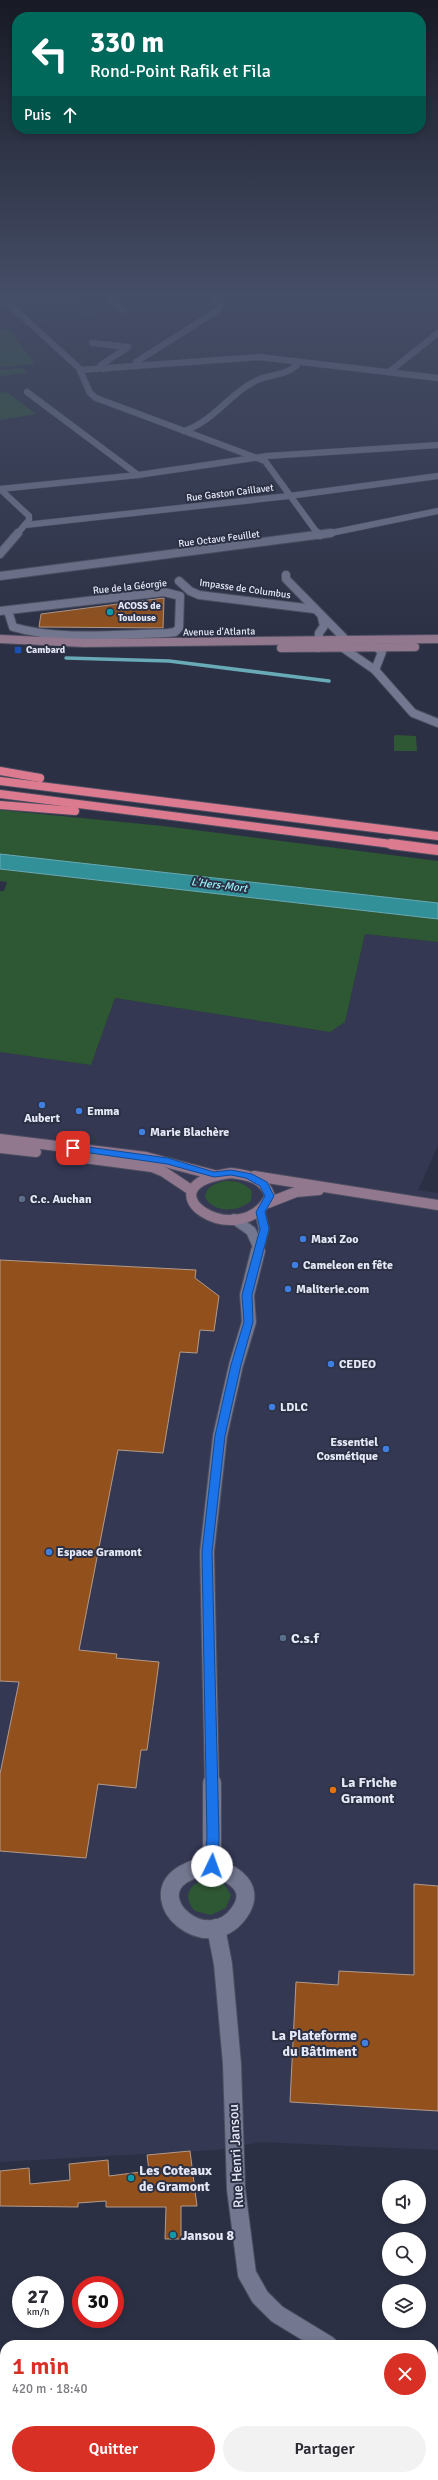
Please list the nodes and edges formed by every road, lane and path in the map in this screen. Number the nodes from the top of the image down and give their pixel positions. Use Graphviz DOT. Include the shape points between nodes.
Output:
graph roads {
  1 [pos="52,411"];
  2 [pos="130,411"];
  3 [pos="217,411"];
  4 [pos="184,431"];
  5 [pos="438,445"];
  6 [pos="254,458"];
  7 [pos="138,475"];
  8 [pos="438,476"];
  9 [pos="0,489"];
  10 [pos="289,496"];
  11 [pos="438,511"];
  12 [pos="25,525"];
  13 [pos="320,535"];
  14 [pos="1,552"];
  15 [pos="286,575"];
  16 [pos="0,576"];
  17 [pos="179,581"];
  18 [pos="314,609"];
  19 [pos="0,611"];
  20 [pos="8,611"];
  21 [pos="322,618"];
  22 [pos="0,639"];
  23 [pos="318,639"];
  24 [pos="345,639"];
  25 [pos="364,639"];
  26 [pos="438,639"];
  27 [pos="438,646"];
  28 [pos="0,647"];
  29 [pos="378,647"];
  30 [pos="318,648"];
  31 [pos="343,648"];
  32 [pos="375,670"];
  33 [pos="438,723"];
  34 [pos="0,771"];
  35 [pos="0,781"];
  36 [pos="0,794"];
  37 [pos="102,794"];
  38 [pos="0,805"];
  39 [pos="270,829"];
  40 [pos="438,836"];
  41 [pos="438,850"];
  42 [pos="0,1139"];
  43 [pos="0,1148"];
  44 [pos="214,1175"];
  45 [pos="248,1175"];
  46 [pos="192,1190"];
  47 [pos="328,1190"];
  48 [pos="438,1205"];
  49 [pos="264,1207"];
  50 [pos="234,1219"];
  51 [pos="260,1252"];
  52 [pos="212,1866"];
  53 [pos="216,1928"];
  54 [pos="320,2340"];
  1 -- 7 [label="street"];
  2 -- 4 [label="street"];
  3 -- 4 [label="street" via="196,427"];
  4 -- 6 [label="street"];
  5 -- 6 [label="street"];
  6 -- 7 [label="street"];
  6 -- 10 [label="street" via="265,461"];
  7 -- 9 [label="street"];
  8 -- 10 [label="street, Rue Gaston Caillavet"];
  9 -- 12 [label="street" via="29,516"];
  10 -- 12 [label="street, Rue Gaston Caillavet"];
  10 -- 13 [label="street"];
  11 -- 13 [label="street, Rue Octave Feuillet"];
  12 -- 14 [label="street"];
  13 -- 16 [label="street, Rue Octave Feuillet"];
  15 -- 18 [label="street, Impasse de Columbus" via="286,579"];
  17 -- 18 [label="street, Impasse de Columbus" via="199,595"];
  18 -- 21 [label="street, Impasse de Columbus"];
  19 -- 20 [label="street, Rue de la Géorgie"];
  20 -- 20 [label="street, Rue de la Géorgie" via="164,592 180,596 179,628 168,633 24,630 13,627"];
  21 -- 23 [label="street" via="324,626"];
  21 -- 24 [label="street, Impasse de Columbus"];
  22 -- 23 [label="main road, Avenue d'Atlanta" via="84,643"];
  23 -- 24 [label="main road, Avenue d'Atlanta"];
  23 -- 30 [label="street"];
  24 -- 25 [label="main road, Avenue d'Atlanta"];
  24 -- 31 [label="main road"];
  25 -- 26 [label="main road, Avenue d'Atlanta"];
  25 -- 29 [label="street"];
  27 -- 29 [label="main road, Avenue d'Atlanta"];
  28 -- 30 [label="main road, Avenue d'Atlanta"];
  29 -- 31 [label="main road, Avenue d'Atlanta"];
  29 -- 32 [label="street" via="382,656"];
  30 -- 31 [label="main road, Avenue d'Atlanta"];
  31 -- 32 [label="street"];
  32 -- 33 [label="street" via="413,713"];
  34 -- 37 [label="highway" via="91,786"];
  35 -- 37 [label="highway"];
  36 -- 39 [label="highway"];
  37 -- 40 [label="highway"];
  38 -- 39 [label="highway"];
  39 -- 41 [label="highway"];
  42 -- 44 [label="main road" via="146,1157"];
  43 -- 46 [label="main road" via="152,1167"];
  44 -- 45 [label="main road"];
  44 -- 46 [label="main road" via="204,1179"];
  45 -- 47 [label="main road" via="310,1184"];
  45 -- 49 [label="main road" via="264,1184 268,1190"];
  46 -- 50 [label="main road" via="194,1206 202,1212 213,1217"];
  47 -- 48 [label="main road"];
  47 -- 49 [label="main road" via="296,1192"];
  49 -- 50 [label="main road"];
  49 -- 51 [label="street"];
  50 -- 51 [label="street" via="257,1236"];
  51 -- 52 [label="street" via="247,1295 249,1322 220,1436 208,1538"];
  52 -- 53 [label="street" via="231,1873 238,1879 245,1897 243,1908 237,1917"];
  52 -- 53 [label="street" via="195,1868 181,1875 174,1882 169,1899 175,1915 183,1923 198,1928"];
  53 -- 54 [label="street, Rue Henri Jansou" via="224,1972 232,2064 236,2189 247,2274 260,2297 277,2314"];
}
